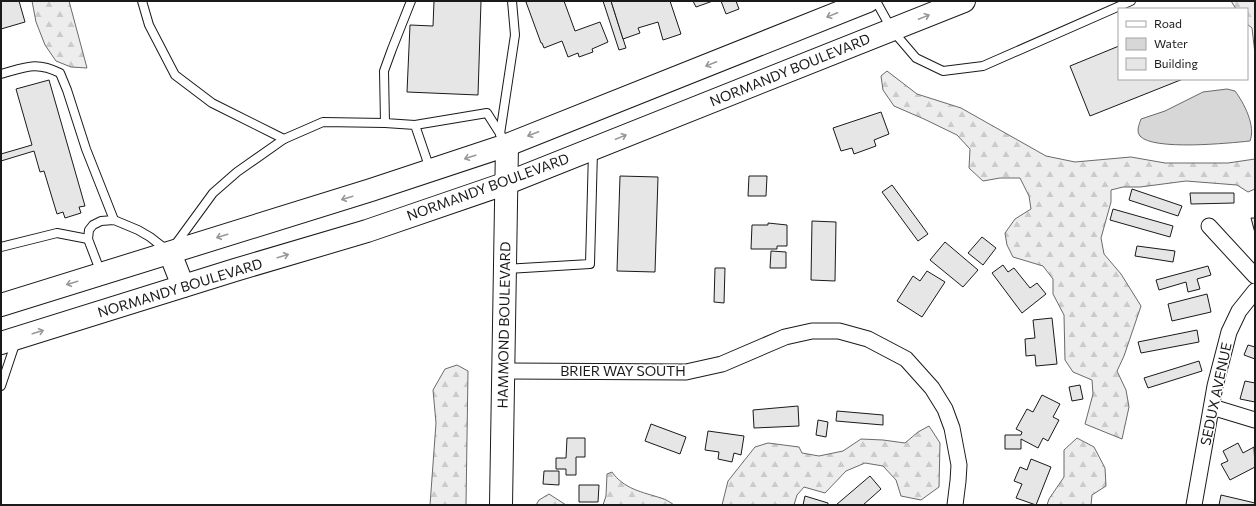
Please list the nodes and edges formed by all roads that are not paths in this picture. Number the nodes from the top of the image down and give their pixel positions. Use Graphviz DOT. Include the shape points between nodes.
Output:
graph roads {
  1 [pos="142,1"];
  2 [pos="412,1"];
  3 [pos="512,1"];
  4 [pos="868,1"];
  5 [pos="876,1"];
  6 [pos="964,1"];
  7 [pos="1131,2"];
  8 [pos="892,30"];
  9 [pos="1,74"];
  10 [pos="385,123"];
  11 [pos="415,125"];
  12 [pos="504,139"];
  13 [pos="284,140"];
  14 [pos="593,148"];
  15 [pos="430,170"];
  16 [pos="507,183"];
  17 [pos="114,220"];
  18 [pos="1209,226"];
  19 [pos="88,239"];
  20 [pos="1,247"];
  21 [pos="170,253"];
  22 [pos="505,269"];
  23 [pos="102,274"];
  24 [pos="1255,276"];
  25 [pos="183,286"];
  26 [pos="1255,291"];
  27 [pos="1,305"];
  28 [pos="9,341"];
  29 [pos="504,371"];
  30 [pos="1,386"];
  31 [pos="1212,407"];
  32 [pos="1255,420"];
  33 [pos="501,505"];
  34 [pos="955,505"];
  35 [pos="1194,505"];
  1 -- 13 [label="lane" via="149,25 174,75 212,103"];
  2 -- 10 [label="lane" via="384,71"];
  3 -- 12 [label="lane" via="515,35"];
  4 -- 12 [label="main road, one-way"];
  5 -- 8 [label="lane"];
  8 -- 6 [label="main road, NORMANDY BOULEVARD, one-way"];
  7 -- 8 [label="lane" via="982,66 943,71 916,58"];
  14 -- 8 [label="main road, NORMANDY BOULEVARD, one-way"];
  9 -- 17 [label="lane" via="26,66 47,67 60,73"];
  10 -- 11 [label="lane"];
  10 -- 13 [label="lane" via="323,122"];
  11 -- 12 [label="lane" via="487,113"];
  11 -- 15 [label="lane"];
  12 -- 15 [label="main road, one-way"];
  12 -- 16 [label="main road, HAMMOND BOULEVARD"];
  13 -- 21 [label="lane" via="237,172 213,193"];
  14 -- 16 [label="main road, NORMANDY BOULEVARD"];
  14 -- 22 [label="lane" via="590,264"];
  15 -- 21 [label="main road, one-way"];
  16 -- 22 [label="main road, HAMMOND BOULEVARD"];
  25 -- 16 [label="main road, NORMANDY BOULEVARD, one-way" via="367,231"];
  17 -- 19 [label="lane" via="101,221 93,225 89,230"];
  17 -- 21 [label="lane" via="150,237"];
  18 -- 24 [label="street"];
  19 -- 20 [label="lane" via="57,233"];
  19 -- 23 [label="lane"];
  21 -- 23 [label="main road"];
  21 -- 25 [label="main road"];
  22 -- 29 [label="main road, HAMMOND BOULEVARD"];
  23 -- 27 [label="main road, one-way"];
  28 -- 25 [label="main road, NORMANDY BOULEVARD, one-way"];
  26 -- 31 [label="street, SEDUX AVENUE" via="1239,311 1229,332"];
  28 -- 30 [label="lane"];
  29 -- 33 [label="main road, HAMMOND BOULEVARD"];
  29 -- 34 [label="street, BRIER WAY SOUTH" via="686,372 722,364 785,337 812,331 839,331 868,339 906,359 932,388 945,409 955,439 958,464"];
  31 -- 32 [label="street"];
  31 -- 35 [label="street, SEDUX AVENUE"];
}
